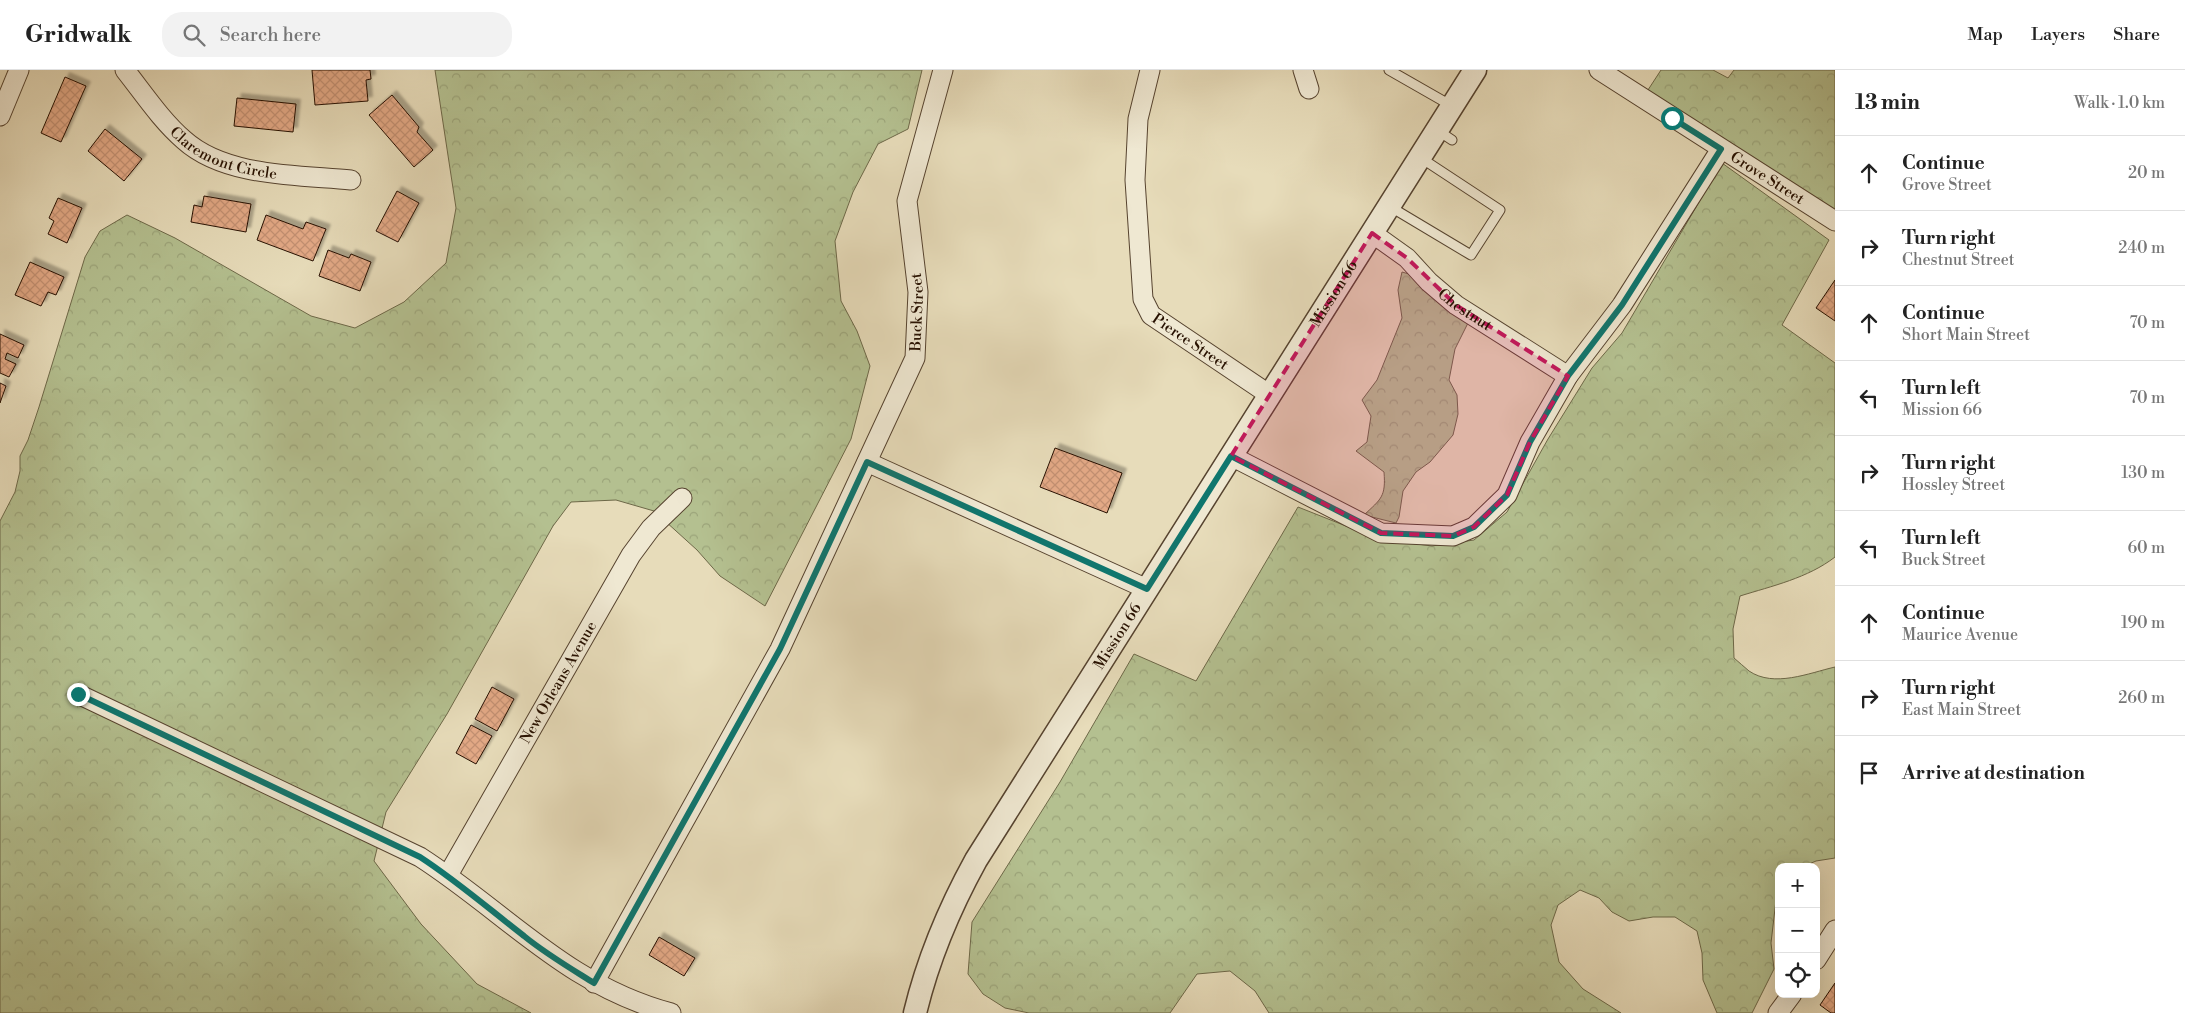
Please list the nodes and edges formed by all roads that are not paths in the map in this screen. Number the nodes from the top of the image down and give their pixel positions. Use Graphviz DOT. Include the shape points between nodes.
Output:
graph roads {
  1 [pos="20,70"];
  2 [pos="125,70"];
  3 [pos="943,70"];
  4 [pos="1150,70"];
  5 [pos="1303,70"];
  6 [pos="1389,70"];
  7 [pos="1475,70"];
  8 [pos="1598,70"];
  9 [pos="1309,89"];
  10 [pos="1452,106"];
  11 [pos="0,116"];
  12 [pos="1721,149"];
  13 [pos="1420,157"];
  14 [pos="351,180"];
  15 [pos="1389,206"];
  16 [pos="1835,221"];
  17 [pos="1372,233"];
  18 [pos="1568,376"];
  19 [pos="1270,395"];
  20 [pos="1231,456"];
  21 [pos="867,462"];
  22 [pos="682,498"];
  23 [pos="1147,589"];
  24 [pos="78,694"];
  25 [pos="448,876"];
  26 [pos="1835,930"];
  27 [pos="1820,954"];
  28 [pos="594,983"];
  29 [pos="1789,998"];
  30 [pos="671,1013"];
  31 [pos="915,1013"];
  32 [pos="1778,1013"];
  1 -- 11 [label="street"];
  2 -- 14 [label="street, Claremont Circle" via="166,124 206,157 250,170"];
  3 -- 21 [label="street, Buck Street" via="908,202 918,292 915,358"];
  4 -- 19 [label="street, Pierce Street" via="1138,120 1135,180 1143,299 1151,316"];
  5 -- 9 [label="street"];
  6 -- 10 [label="lane"];
  7 -- 10 [label="street, Mission 66"];
  8 -- 12 [label="street, Grove Street"];
  10 -- 13 [label="street, Mission 66" via="1444,135"];
  12 -- 16 [label="street, Grove Street"];
  12 -- 18 [label="street" via="1622,305"];
  13 -- 15 [label="street, Mission 66"];
  13 -- 15 [label="lane" via="1500,210 1471,255"];
  15 -- 17 [label="street, Mission 66"];
  17 -- 18 [label="street, Chestnut" via="1407,258 1456,305"];
  17 -- 19 [label="street, Mission 66"];
  18 -- 20 [label="street" via="1530,442 1507,495 1474,527 1453,536 1381,533"];
  19 -- 20 [label="street, Mission 66"];
  20 -- 23 [label="street, Mission 66"];
  21 -- 23 [label="street"];
  21 -- 28 [label="street, Buck Street" via="780,649"];
  22 -- 25 [label="street, New Orleans Avenue" via="651,528 631,555"];
  23 -- 31 [label="street, Mission 66" via="976,860 934,947"];
  24 -- 25 [label="street" via="420,857"];
  25 -- 28 [label="street" via="525,937"];
  26 -- 27 [label="street"];
  28 -- 30 [label="street"];
  29 -- 32 [label="street"];
}
